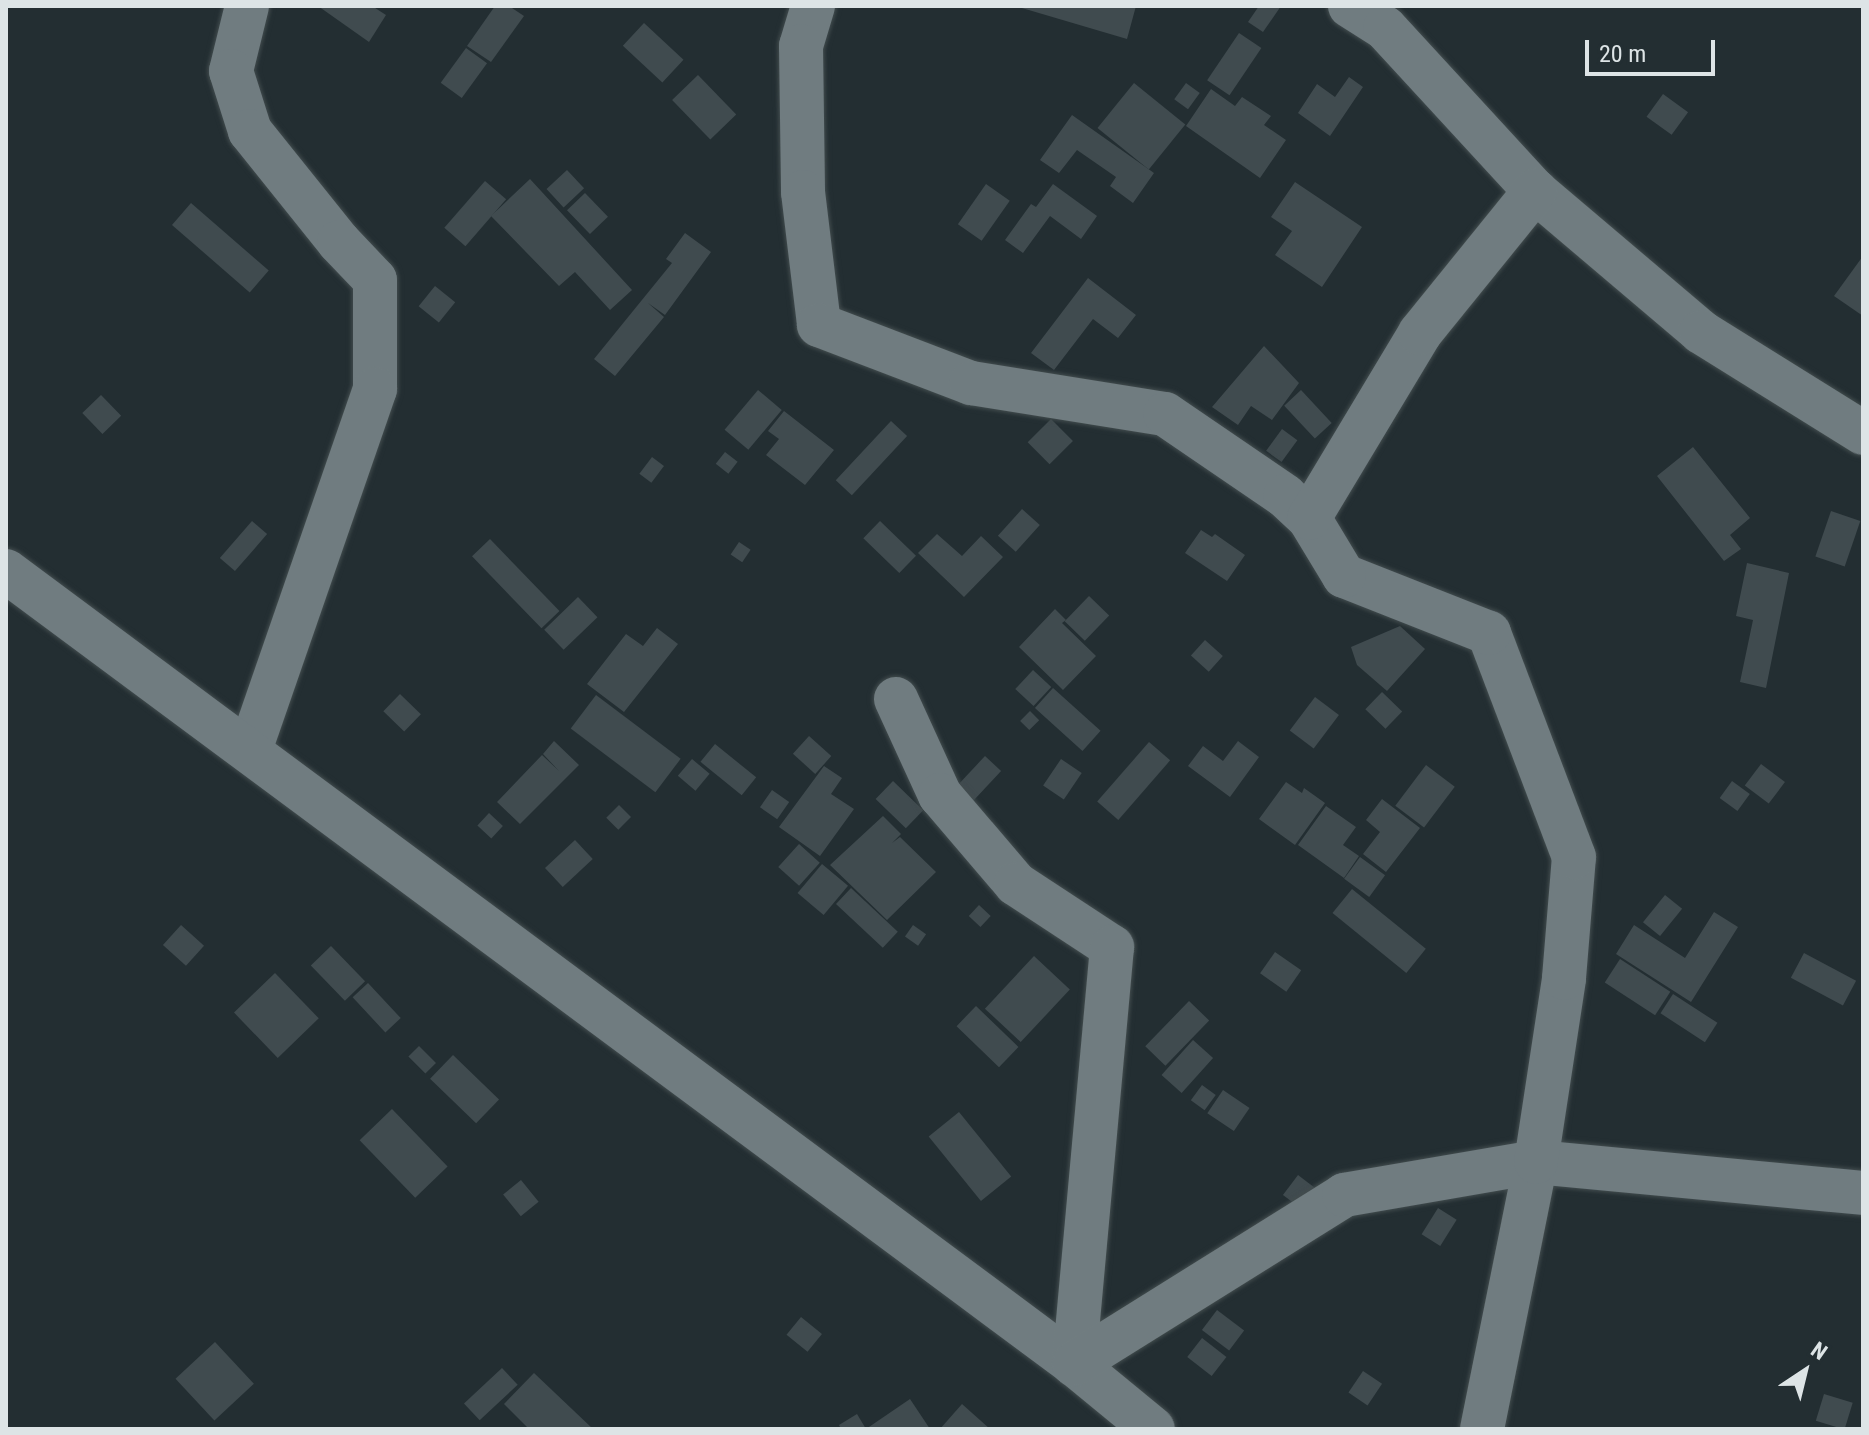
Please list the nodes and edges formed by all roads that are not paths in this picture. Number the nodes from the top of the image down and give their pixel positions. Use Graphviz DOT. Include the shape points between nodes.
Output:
graph roads {
  1 [pos="247,6"];
  2 [pos="813,6"];
  3 [pos="1350,6"];
  4 [pos="1535,191"];
  5 [pos="1863,433"];
  6 [pos="1309,518"];
  7 [pos="6,571"];
  8 [pos="896,699"];
  9 [pos="250,750"];
  10 [pos="1536,1162"];
  11 [pos="1863,1193"];
  12 [pos="1074,1364"];
  13 [pos="1153,1429"];
  14 [pos="1482,1429"];
  1 -- 9 [label="street" via="231,71 250,131 375,280 375,389"];
  2 -- 6 [label="street" via="801,46 803,192 819,325 971,383 1165,414"];
  3 -- 4 [label="street" via="1385,28"];
  4 -- 5 [label="street" via="1701,332"];
  4 -- 6 [label="street" via="1420,333"];
  6 -- 10 [label="street" via="1344,576 1489,633 1574,857 1564,978"];
  7 -- 9 [label="street"];
  8 -- 12 [label="street" via="940,795 987,851 1016,884 1112,947"];
  9 -- 12 [label="street"];
  10 -- 11 [label="street"];
  10 -- 12 [label="street" via="1344,1195"];
  10 -- 14 [label="street"];
  12 -- 13 [label="street"];
}
